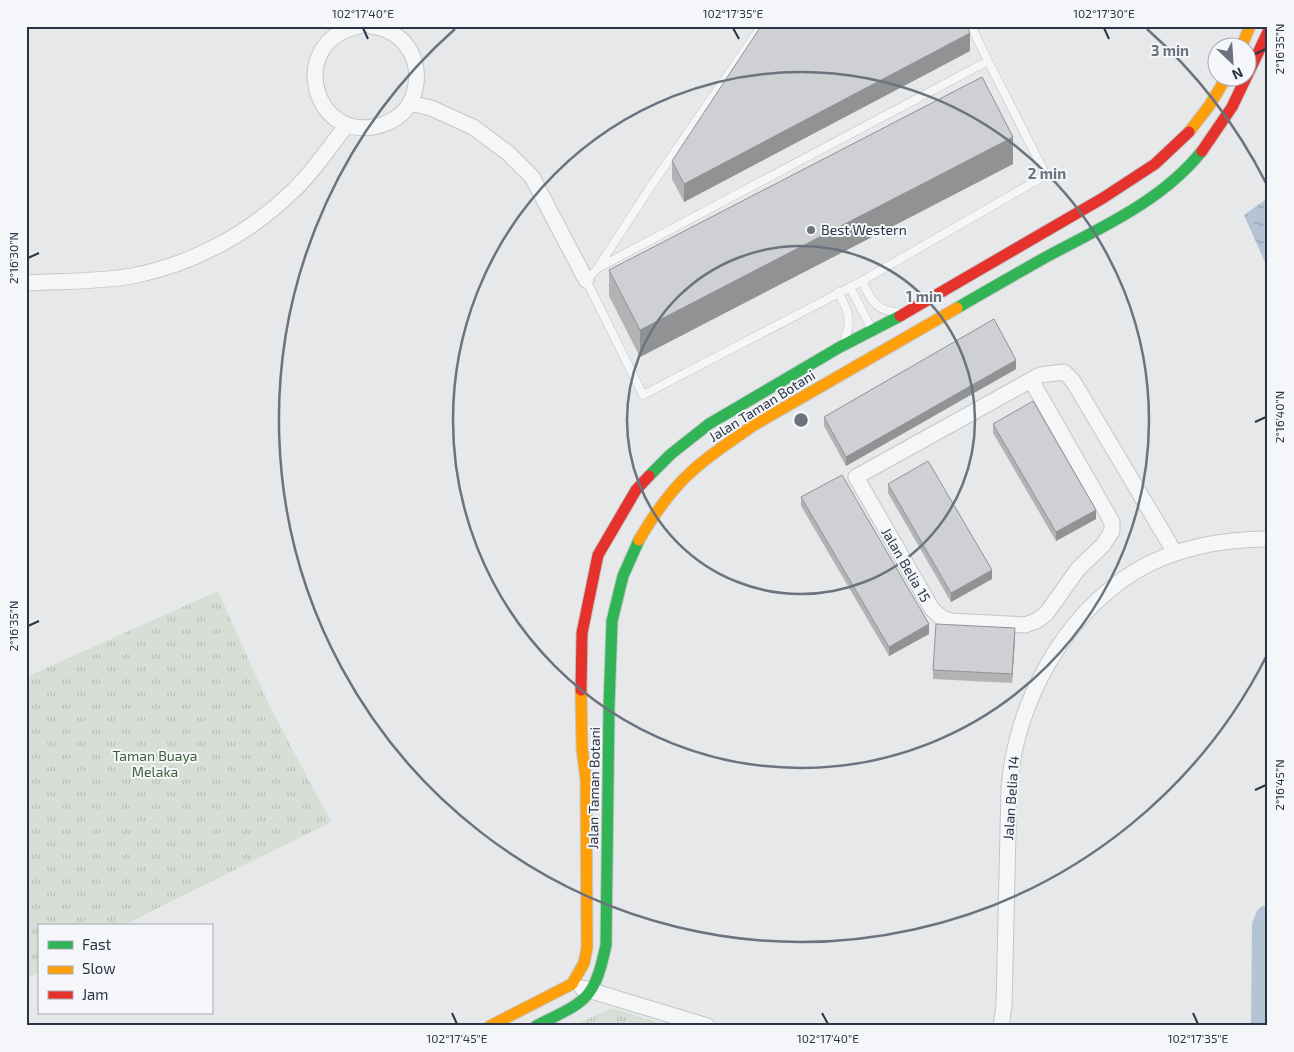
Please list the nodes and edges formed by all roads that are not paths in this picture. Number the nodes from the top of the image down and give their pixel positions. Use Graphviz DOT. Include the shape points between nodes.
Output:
graph roads {
  1 [pos="360,26"];
  2 [pos="764,26"];
  3 [pos="971,26"];
  4 [pos="1250,26"];
  5 [pos="378,27"];
  6 [pos="1268,32"];
  7 [pos="1245,38"];
  8 [pos="988,61"];
  9 [pos="1220,88"];
  10 [pos="410,103"];
  11 [pos="347,125"];
  12 [pos="598,268"];
  13 [pos="586,280"];
  14 [pos="862,281"];
  15 [pos="26,283"];
  16 [pos="850,287"];
  17 [pos="838,292"];
  18 [pos="907,312"];
  19 [pos="872,330"];
  20 [pos="918,330"];
  21 [pos="840,347"];
  22 [pos="1031,380"];
  23 [pos="1268,539"];
  24 [pos="1175,553"];
  25 [pos="572,984"];
  26 [pos="592,991"];
  27 [pos="490,1026"];
  28 [pos="536,1026"];
  29 [pos="707,1026"];
  30 [pos="1001,1026"];
  1 -- 11 [label="street" via="349,28 324,47 314,76 316,92 323,106"];
  2 -- 12 [label="lane" via="651,186"];
  3 -- 8 [label="lane"];
  4 -- 7 [label="street"];
  5 -- 10 [label="street" via="395,34 414,58 416,89"];
  6 -- 20 [label="street, Jalan Taman Botani" via="1229,113 1181,174 1126,213"];
  8 -- 12 [label="lane"];
  8 -- 14 [label="lane" via="1046,175"];
  9 -- 18 [label="street, Jalan Taman Botani" via="1186,136 1155,164 1103,198"];
  10 -- 11 [label="street" via="389,123 368,128"];
  10 -- 13 [label="street" via="431,108 473,127 508,152 532,177"];
  11 -- 15 [label="street" via="296,188 262,218 225,243 191,258 132,276"];
  12 -- 13 [label="lane"];
  13 -- 17 [label="lane" via="643,395"];
  14 -- 16 [label="lane"];
  14 -- 18 [label="lane" via="878,307 890,312"];
  16 -- 17 [label="lane"];
  16 -- 19 [label="lane"];
  17 -- 21 [label="lane" via="848,312 849,323"];
  18 -- 19 [label="street, Jalan Taman Botani"];
  19 -- 20 [label="street" via="893,334"];
  19 -- 21 [label="street, Jalan Taman Botani"];
  20 -- 26 [label="street, Jalan Taman Botani" via="729,442 675,488 639,538 623,576 612,621 606,944"];
  21 -- 25 [label="street, Jalan Taman Botani" via="709,424 671,454 636,490 598,555 582,633 588,948"];
  22 -- 22 [label="street, Jalan Belia 15" via="856,477 932,608 942,618 1017,624 1036,621 1046,614 1078,568 1103,545 1112,531 1112,522"];
  22 -- 24 [label="street, Jalan Belia 15" via="1040,375 1064,372 1073,381"];
  23 -- 24 [label="street, Jalan Belia 14" via="1221,543"];
  24 -- 30 [label="street, Jalan Belia 14" via="1136,571 1085,612 1054,655 1027,705 1011,760"];
  25 -- 26 [label="street"];
  25 -- 27 [label="street"];
  26 -- 28 [label="street" via="583,1001"];
  26 -- 29 [label="street"];
}
